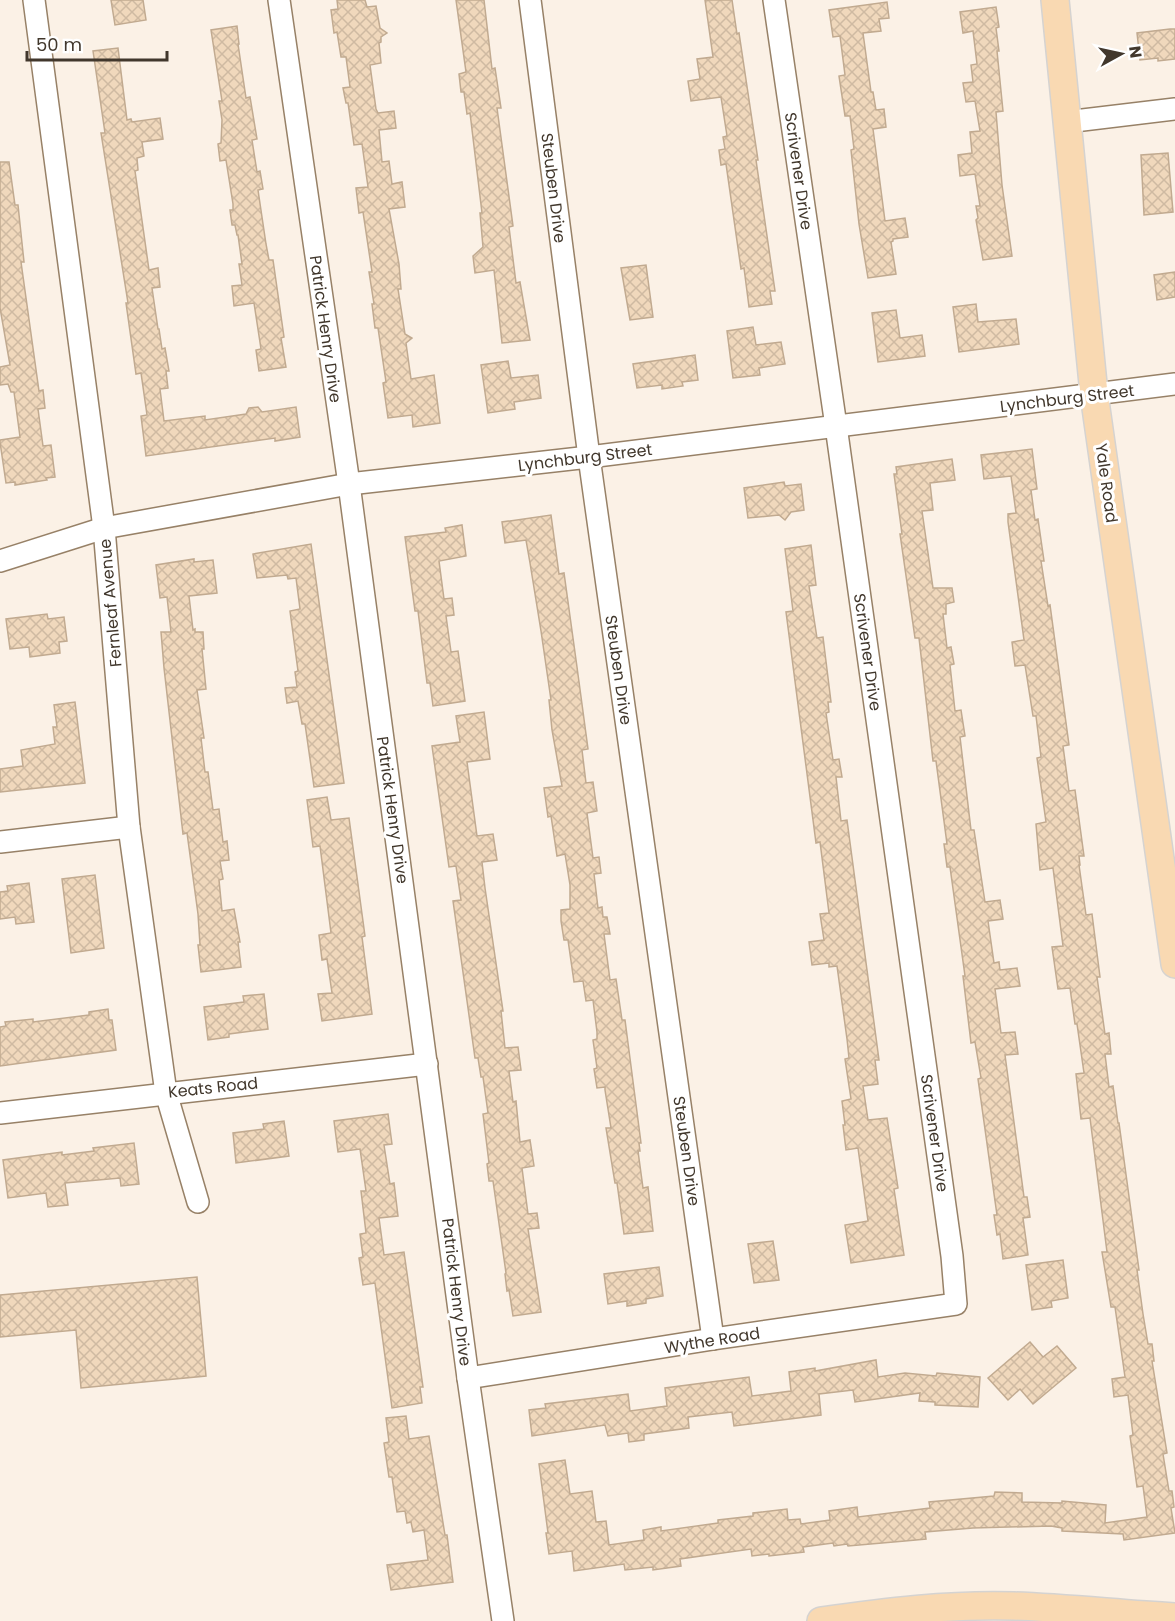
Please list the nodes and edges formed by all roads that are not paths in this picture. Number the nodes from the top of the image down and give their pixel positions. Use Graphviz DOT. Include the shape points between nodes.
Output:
graph roads {
  1 [pos="34,0"];
  2 [pos="279,0"];
  3 [pos="530,0"];
  4 [pos="774,0"];
  5 [pos="1055,0"];
  6 [pos="1175,109"];
  7 [pos="1066,122"];
  8 [pos="1175,384"];
  9 [pos="1094,394"];
  10 [pos="836,426"];
  11 [pos="589,457"];
  12 [pos="349,484"];
  13 [pos="104,528"];
  14 [pos="0,561"];
  15 [pos="129,827"];
  16 [pos="0,842"];
  17 [pos="1175,964"];
  18 [pos="427,1064"];
  19 [pos="166,1093"];
  20 [pos="0,1113"];
  21 [pos="198,1202"];
  22 [pos="956,1304"];
  23 [pos="713,1339"];
  24 [pos="468,1378"];
  25 [pos="1175,1617"];
  26 [pos="503,1621"];
  27 [pos="821,1621"];
  1 -- 13 [label="street, Fernleaf Avenue"];
  2 -- 12 [label="street, Patrick Henry Drive"];
  3 -- 11 [label="street, Steuben Drive"];
  4 -- 10 [label="street, Scrivener Drive"];
  5 -- 7 [label="main road, Yale Road"];
  6 -- 7 [label="street"];
  7 -- 9 [label="main road, Yale Road"];
  8 -- 9 [label="street, Lynchburg Street"];
  9 -- 10 [label="street, Lynchburg Street"];
  9 -- 17 [label="main road, Yale Road"];
  10 -- 11 [label="street, Lynchburg Street"];
  10 -- 22 [label="street, Scrivener Drive"];
  11 -- 12 [label="street, Lynchburg Street"];
  11 -- 23 [label="street, Steuben Drive"];
  12 -- 13 [label="street, Lynchburg Street"];
  12 -- 18 [label="street, Patrick Henry Drive"];
  13 -- 14 [label="street, Lynchburg Street"];
  13 -- 15 [label="street, Fernleaf Avenue"];
  15 -- 16 [label="street"];
  15 -- 19 [label="street, Fernleaf Avenue"];
  18 -- 19 [label="street, Keats Road"];
  18 -- 24 [label="street, Patrick Henry Drive"];
  19 -- 20 [label="street, Keats Road"];
  19 -- 21 [label="street, Fernleaf Avenue"];
  22 -- 23 [label="street, Wythe Road"];
  23 -- 24 [label="street, Wythe Road"];
  24 -- 26 [label="street, Patrick Henry Drive"];
  25 -- 27 [label="main road" via="984,1606 901,1610"];
}
